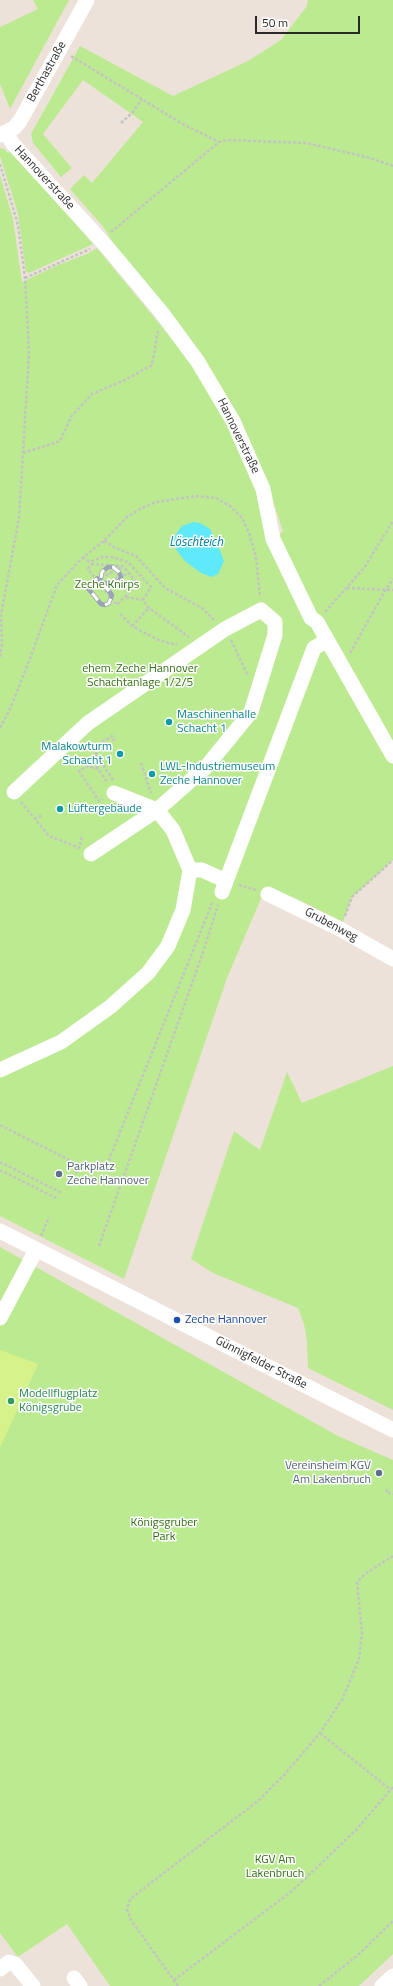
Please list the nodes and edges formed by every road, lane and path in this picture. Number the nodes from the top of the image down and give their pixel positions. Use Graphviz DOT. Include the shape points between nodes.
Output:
graph roads {
  1 [pos="87,0"];
  2 [pos="60,50"];
  3 [pos="142,99"];
  4 [pos="121,123"];
  5 [pos="3,134"];
  6 [pos="219,142"];
  7 [pos="0,164"];
  8 [pos="393,166"];
  9 [pos="101,241"];
  10 [pos="25,278"];
  11 [pos="162,313"];
  12 [pos="23,453"];
  13 [pos="393,521"];
  14 [pos="104,540"];
  15 [pos="83,557"];
  16 [pos="123,566"];
  17 [pos="129,573"];
  18 [pos="101,578"];
  19 [pos="393,579"];
  20 [pos="105,583"];
  21 [pos="346,588"];
  22 [pos="393,590"];
  23 [pos="385,591"];
  24 [pos="126,597"];
  25 [pos="143,600"];
  26 [pos="149,608"];
  27 [pos="261,610"];
  28 [pos="120,614"];
  29 [pos="317,622"];
  30 [pos="132,626"];
  31 [pos="225,630"];
  32 [pos="326,641"];
  33 [pos="198,647"];
  34 [pos="0,658"];
  35 [pos="342,667"];
  36 [pos="250,679"];
  37 [pos="0,728"];
  38 [pos="114,741"];
  39 [pos="97,755"];
  40 [pos="393,756"];
  41 [pos="141,763"];
  42 [pos="98,769"];
  43 [pos="114,787"];
  44 [pos="14,792"];
  45 [pos="24,805"];
  46 [pos="157,810"];
  47 [pos="43,815"];
  48 [pos="34,819"];
  49 [pos="82,836"];
  50 [pos="85,851"];
  51 [pos="393,860"];
  52 [pos="190,870"];
  53 [pos="226,885"];
  54 [pos="268,894"];
  55 [pos="340,929"];
  56 [pos="393,959"];
  57 [pos="0,1070"];
  58 [pos="0,1125"];
  59 [pos="0,1162"];
  60 [pos="8,1166"];
  61 [pos="83,1167"];
  62 [pos="0,1170"];
  63 [pos="4,1172"];
  64 [pos="71,1176"];
  65 [pos="36,1180"];
  66 [pos="33,1186"];
  67 [pos="62,1193"];
  68 [pos="58,1199"];
  69 [pos="49,1216"];
  70 [pos="0,1231"];
  71 [pos="99,1246"];
  72 [pos="36,1250"];
  73 [pos="0,1318"];
  74 [pos="393,1430"];
  75 [pos="387,1489"];
  76 [pos="393,1494"];
  77 [pos="393,1556"];
  78 [pos="320,1733"];
  79 [pos="393,1786"];
  80 [pos="391,1790"];
  81 [pos="393,1921"];
  82 [pos="4,1965"];
  83 [pos="393,1976"];
  84 [pos="174,1980"];
  85 [pos="33,1986"];
  86 [pos="178,1986"];
  87 [pos="319,1986"];
  88 [pos="382,1986"];
  1 -- 2 [label="street, Berthastraße"];
  2 -- 3 [label="path"];
  2 -- 5 [label="street, Berthastraße" via="20,121"];
  3 -- 4 [label="path" via="134,112"];
  3 -- 6 [label="path"];
  5 -- 9 [label="street, Hannoverstraße"];
  6 -- 8 [label="path" via="227,140 307,143"];
  6 -- 9 [label="path"];
  7 -- 10 [label="path" via="18,225"];
  9 -- 10 [label="path" via="88,251"];
  9 -- 11 [label="street, Hannoverstraße"];
  10 -- 12 [label="path" via="29,354"];
  11 -- 12 [label="path" via="152,365 92,394 71,417 60,441"];
  11 -- 29 [label="street, Hannoverstraße" via="198,362 233,421 263,489 273,539 311,618"];
  12 -- 34 [label="path" via="19,518 1,615"];
  13 -- 21 [label="path" via="364,568"];
  14 -- 15 [label="path"];
  14 -- 27 [label="path" via="127,517 156,502 197,496 216,498 230,506 242,518 249,533 256,557"];
  14 -- 31 [label="path" via="136,556 165,588 202,608"];
  15 -- 25 [label="path" via="90,562 102,557 112,557 128,562 151,587"];
  15 -- 37 [label="path" via="57,585 28,664"];
  16 -- 17 [label="path"];
  16 -- 18 [label="path"];
  16 -- 24 [label="path" via="91,564 88,568 117,605"];
  17 -- 20 [label="path"];
  17 -- 24 [label="path" via="137,583"];
  19 -- 23 [label="path"];
  21 -- 23 [label="path"];
  21 -- 29 [label="path"];
  22 -- 23 [label="path"];
  23 -- 35 [label="path"];
  24 -- 25 [label="path"];
  25 -- 26 [label="path"];
  26 -- 30 [label="path"];
  26 -- 33 [label="path"];
  27 -- 31 [label="street"];
  27 -- 46 [label="street" via="275,622 275,635 251,712 206,767"];
  28 -- 30 [label="path"];
  29 -- 32 [label="street, Hannoverstraße"];
  30 -- 33 [label="path" via="158,640"];
  31 -- 33 [label="street"];
  31 -- 36 [label="path"];
  32 -- 35 [label="street, Hannoverstraße"];
  32 -- 53 [label="street" via="314,648"];
  33 -- 44 [label="street" via="88,723"];
  35 -- 40 [label="street, Hannoverstraße"];
  38 -- 39 [label="path" via="112,736 98,745"];
  39 -- 42 [label="path" via="92,759"];
  39 -- 43 [label="path" via="107,767"];
  41 -- 46 [label="path"];
  42 -- 43 [label="path"];
  42 -- 43 [label="path" via="87,766 79,771 99,801"];
  43 -- 46 [label="street"];
  45 -- 48 [label="path"];
  46 -- 50 [label="street"];
  46 -- 52 [label="street" via="173,830"];
  47 -- 48 [label="path"];
  48 -- 50 [label="path" via="50,836"];
  49 -- 50 [label="path"];
  51 -- 55 [label="path" via="352,897"];
  52 -- 53 [label="street" via="202,870"];
  52 -- 57 [label="street" via="183,910 168,946 148,973 110,1007 61,1042"];
  53 -- 54 [label="path"];
  53 -- 61 [label="path" via="217,891 106,1167"];
  53 -- 71 [label="path"];
  54 -- 55 [label="street, Grubenweg"];
  55 -- 56 [label="street, Grubenweg"];
  58 -- 61 [label="path"];
  59 -- 60 [label="path"];
  60 -- 63 [label="path"];
  60 -- 65 [label="path"];
  61 -- 64 [label="path"];
  62 -- 63 [label="path"];
  63 -- 66 [label="path"];
  65 -- 66 [label="path"];
  65 -- 67 [label="path"];
  66 -- 68 [label="path"];
  69 -- 72 [label="path"];
  70 -- 72 [label="street, Günnigfelder Straße"];
  72 -- 73 [label="street"];
  72 -- 74 [label="street, Günnigfelder Straße"];
  75 -- 76 [label="path" via="386,1492"];
  77 -- 78 [label="path" via="357,1582 362,1633 359,1659 343,1698"];
  78 -- 80 [label="path"];
  78 -- 84 [label="path" via="258,1801 130,1899 127,1909 131,1920"];
  79 -- 80 [label="path"];
  80 -- 84 [label="path" via="356,1830 292,1891"];
  81 -- 87 [label="path" via="358,1955"];
  82 -- 85 [label="street" via="15,1964"];
  83 -- 88 [label="street"];
  84 -- 86 [label="path"];
}
